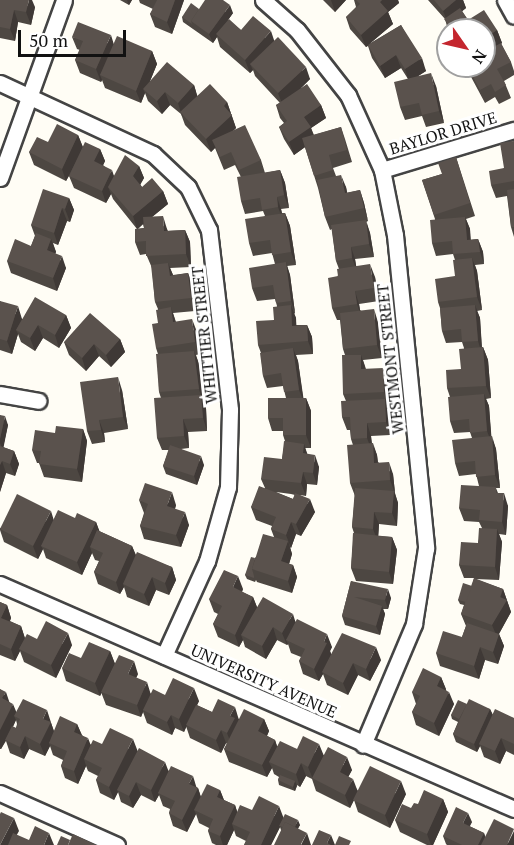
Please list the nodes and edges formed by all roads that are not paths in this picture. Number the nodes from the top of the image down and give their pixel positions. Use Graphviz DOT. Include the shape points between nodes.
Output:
graph roads {
  1 [pos="64,0"];
  2 [pos="263,0"];
  3 [pos="505,0"];
  4 [pos="514,15"];
  5 [pos="0,83"];
  6 [pos="31,94"];
  7 [pos="514,130"];
  8 [pos="382,170"];
  9 [pos="0,178"];
  10 [pos="0,394"];
  11 [pos="38,401"];
  12 [pos="0,584"];
  13 [pos="164,656"];
  14 [pos="363,745"];
  15 [pos="0,793"];
  16 [pos="514,809"];
  17 [pos="117,845"];
  1 -- 6 [label="street"];
  2 -- 8 [label="street, WESTMONT STREET" via="325,61 348,95"];
  3 -- 4 [label="street"];
  5 -- 6 [label="street, WHITTIER STREET"];
  6 -- 9 [label="street"];
  6 -- 13 [label="street, WHITTIER STREET" via="153,154 188,187 209,230 230,410 228,487 207,561"];
  7 -- 8 [label="street, BAYLOR DRIVE"];
  8 -- 14 [label="street, WESTMONT STREET" via="395,235 426,548 414,624"];
  10 -- 11 [label="street"];
  12 -- 13 [label="street, UNIVERSITY AVENUE"];
  13 -- 14 [label="street, UNIVERSITY AVENUE"];
  14 -- 16 [label="street, UNIVERSITY AVENUE"];
  15 -- 17 [label="street"];
}
